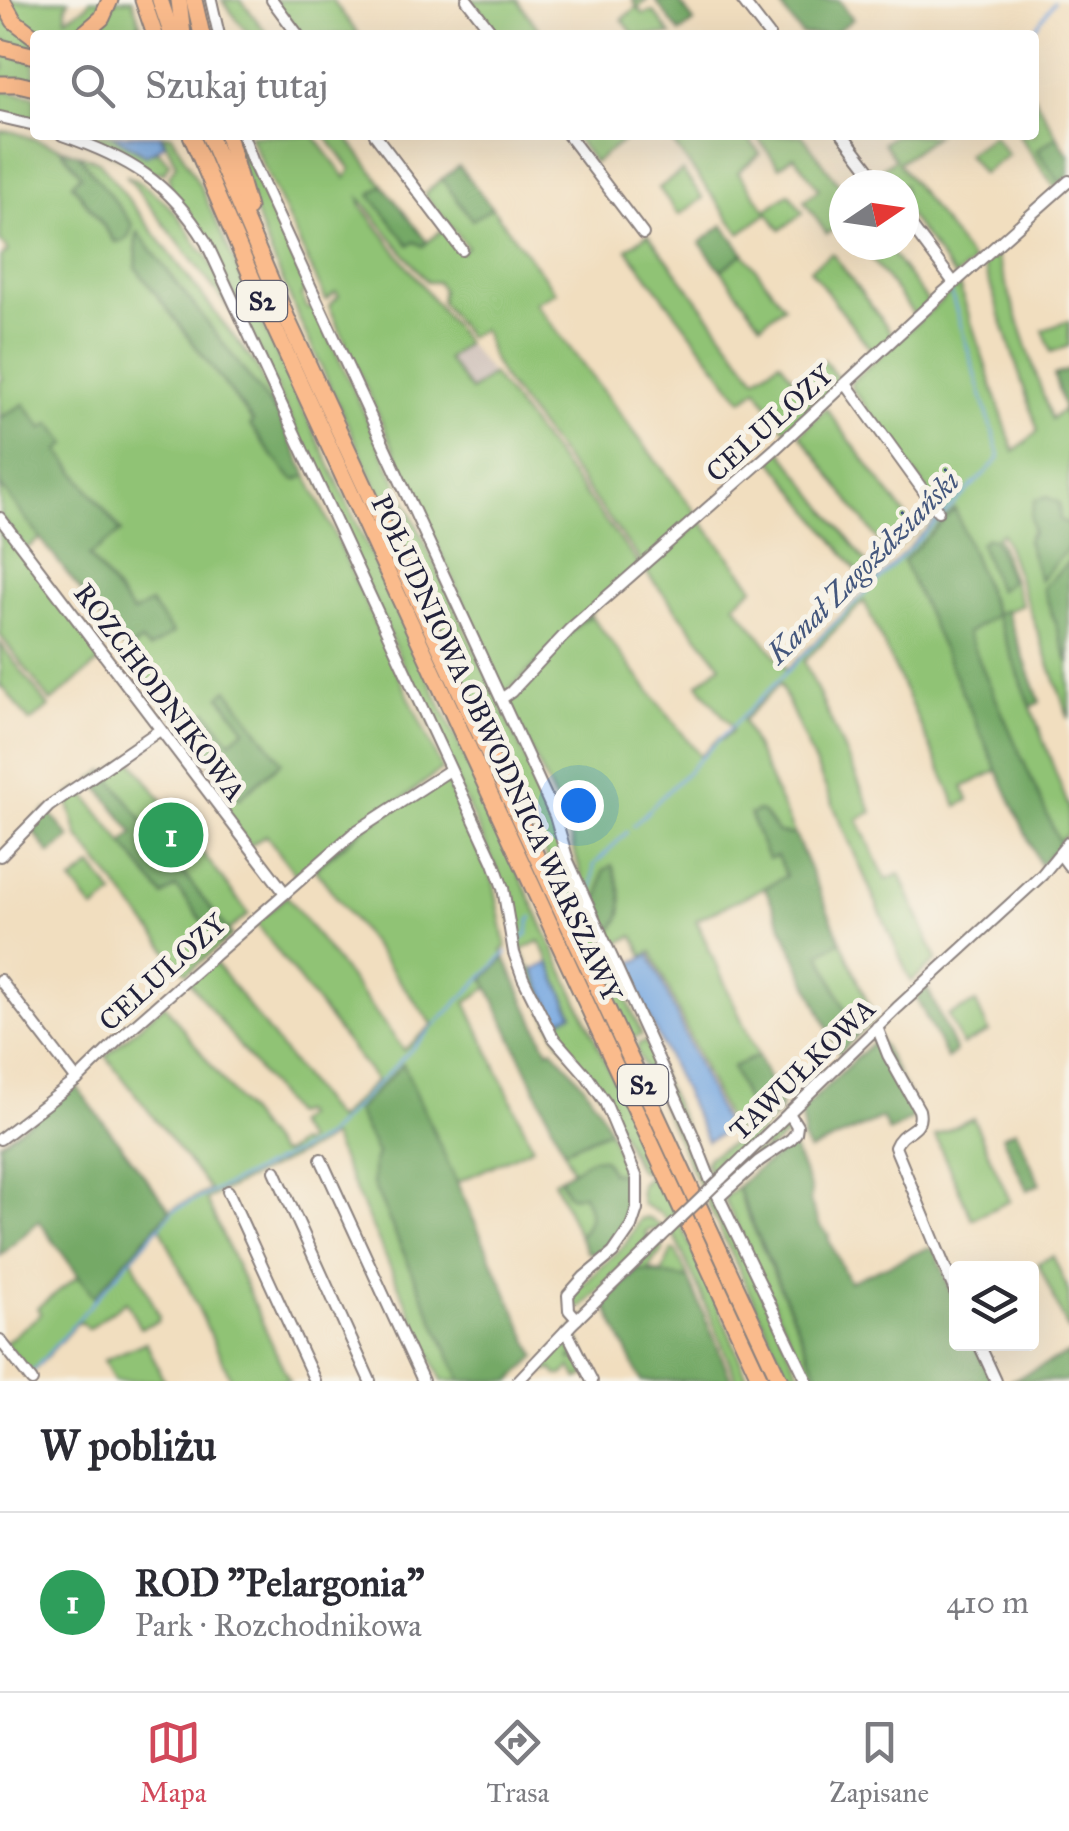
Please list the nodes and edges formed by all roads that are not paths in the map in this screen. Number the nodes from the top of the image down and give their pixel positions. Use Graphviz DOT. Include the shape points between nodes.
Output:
graph roads {
  1 [pos="2,0"];
  2 [pos="110,0"];
  3 [pos="143,0"];
  4 [pos="160,0"];
  5 [pos="211,0"];
  6 [pos="272,0"];
  7 [pos="467,0"];
  8 [pos="742,0"];
  9 [pos="184,3"];
  10 [pos="88,30"];
  11 [pos="153,30"];
  12 [pos="170,30"];
  13 [pos="183,30"];
  14 [pos="199,30"];
  15 [pos="218,30"];
  16 [pos="294,30"];
  17 [pos="490,30"];
  18 [pos="764,30"];
  19 [pos="30,34"];
  20 [pos="0,47"];
  21 [pos="30,55"];
  22 [pos="0,84"];
  23 [pos="30,87"];
  24 [pos="0,117"];
  25 [pos="30,125"];
  26 [pos="75,140"];
  27 [pos="183,140"];
  28 [pos="193,140"];
  29 [pos="210,140"];
  30 [pos="228,140"];
  31 [pos="245,140"];
  32 [pos="378,140"];
  33 [pos="572,140"];
  34 [pos="848,140"];
  35 [pos="870,170"];
  36 [pos="1069,181"];
  37 [pos="216,198"];
  38 [pos="644,234"];
  39 [pos="919,238"];
  40 [pos="462,250"];
  41 [pos="263,264"];
  42 [pos="952,285"];
  43 [pos="846,384"];
  44 [pos="938,511"];
  45 [pos="0,518"];
  46 [pos="501,699"];
  47 [pos="160,730"];
  48 [pos="450,770"];
  49 [pos="1069,842"];
  50 [pos="1060,854"];
  51 [pos="0,856"];
  52 [pos="1069,866"];
  53 [pos="285,893"];
  54 [pos="0,980"];
  55 [pos="877,1028"];
  56 [pos="77,1080"];
  57 [pos="788,1114"];
  58 [pos="0,1139"];
  59 [pos="321,1158"];
  60 [pos="275,1171"];
  61 [pos="228,1191"];
  62 [pos="719,1197"];
  63 [pos="949,1277"];
  64 [pos="577,1320"];
  65 [pos="566,1330"];
  66 [pos="0,1340"];
  67 [pos="982,1351"];
  68 [pos="32,1381"];
  69 [pos="315,1381"];
  70 [pos="370,1381"];
  71 [pos="423,1381"];
  72 [pos="518,1381"];
  73 [pos="592,1381"];
  74 [pos="761,1381"];
  75 [pos="780,1381"];
  76 [pos="807,1381"];
  77 [pos="996,1381"];
  1 -- 19 [label="highway"];
  2 -- 10 [label="highway"];
  3 -- 11 [label="highway"];
  4 -- 12 [label="highway"];
  5 -- 15 [label="street"];
  6 -- 16 [label="street"];
  7 -- 17 [label="street"];
  8 -- 18 [label="street"];
  9 -- 13 [label="highway"];
  9 -- 14 [label="highway"];
  20 -- 21 [label="highway"];
  22 -- 23 [label="highway"];
  24 -- 25 [label="street"];
  26 -- 48 [label="street" via="122,158 154,180 206,242"];
  27 -- 37 [label="highway"];
  28 -- 37 [label="highway, POŁUDNIOWA OBWODNICA WARSZAWY / S2"];
  29 -- 41 [label="highway, POŁUDNIOWA OBWODNICA WARSZAWY / S2"];
  30 -- 41 [label="highway"];
  31 -- 46 [label="street"];
  32 -- 40 [label="street"];
  33 -- 38 [label="street"];
  34 -- 35 [label="street"];
  36 -- 42 [label="street, CELULOZY"];
  37 -- 74 [label="highway, POŁUDNIOWA OBWODNICA WARSZAWY / S2"];
  39 -- 42 [label="street"];
  41 -- 75 [label="highway, POŁUDNIOWA OBWODNICA WARSZAWY / S2"];
  42 -- 43 [label="street, CELULOZY"];
  43 -- 44 [label="street"];
  43 -- 46 [label="street, CELULOZY" via="570,629"];
  45 -- 47 [label="street, ROZCHODNIKOWA"];
  46 -- 62 [label="street"];
  47 -- 51 [label="street" via="49,806"];
  47 -- 53 [label="street, ROZCHODNIKOWA"];
  48 -- 53 [label="street, CELULOZY" via="354,832"];
  48 -- 64 [label="street" via="500,876 523,978 552,1036 604,1102 637,1178 631,1228 568,1296"];
  49 -- 50 [label="street, TAWUŁKOWA"];
  50 -- 52 [label="street"];
  50 -- 55 [label="street, TAWUŁKOWA"];
  53 -- 56 [label="street, CELULOZY"];
  54 -- 56 [label="street"];
  55 -- 57 [label="street, TAWUŁKOWA"];
  55 -- 63 [label="street" via="921,1120 895,1146"];
  56 -- 58 [label="street, CELULOZY"];
  57 -- 62 [label="street" via="796,1133"];
  57 -- 64 [label="street, TAWUŁKOWA, bridge"];
  59 -- 71 [label="street"];
  60 -- 70 [label="street"];
  61 -- 69 [label="street"];
  62 -- 76 [label="street"];
  64 -- 65 [label="street, TAWUŁKOWA"];
  65 -- 72 [label="street, TAWUŁKOWA"];
  65 -- 73 [label="street"];
  66 -- 68 [label="street"];
  67 -- 77 [label="street"];
}
